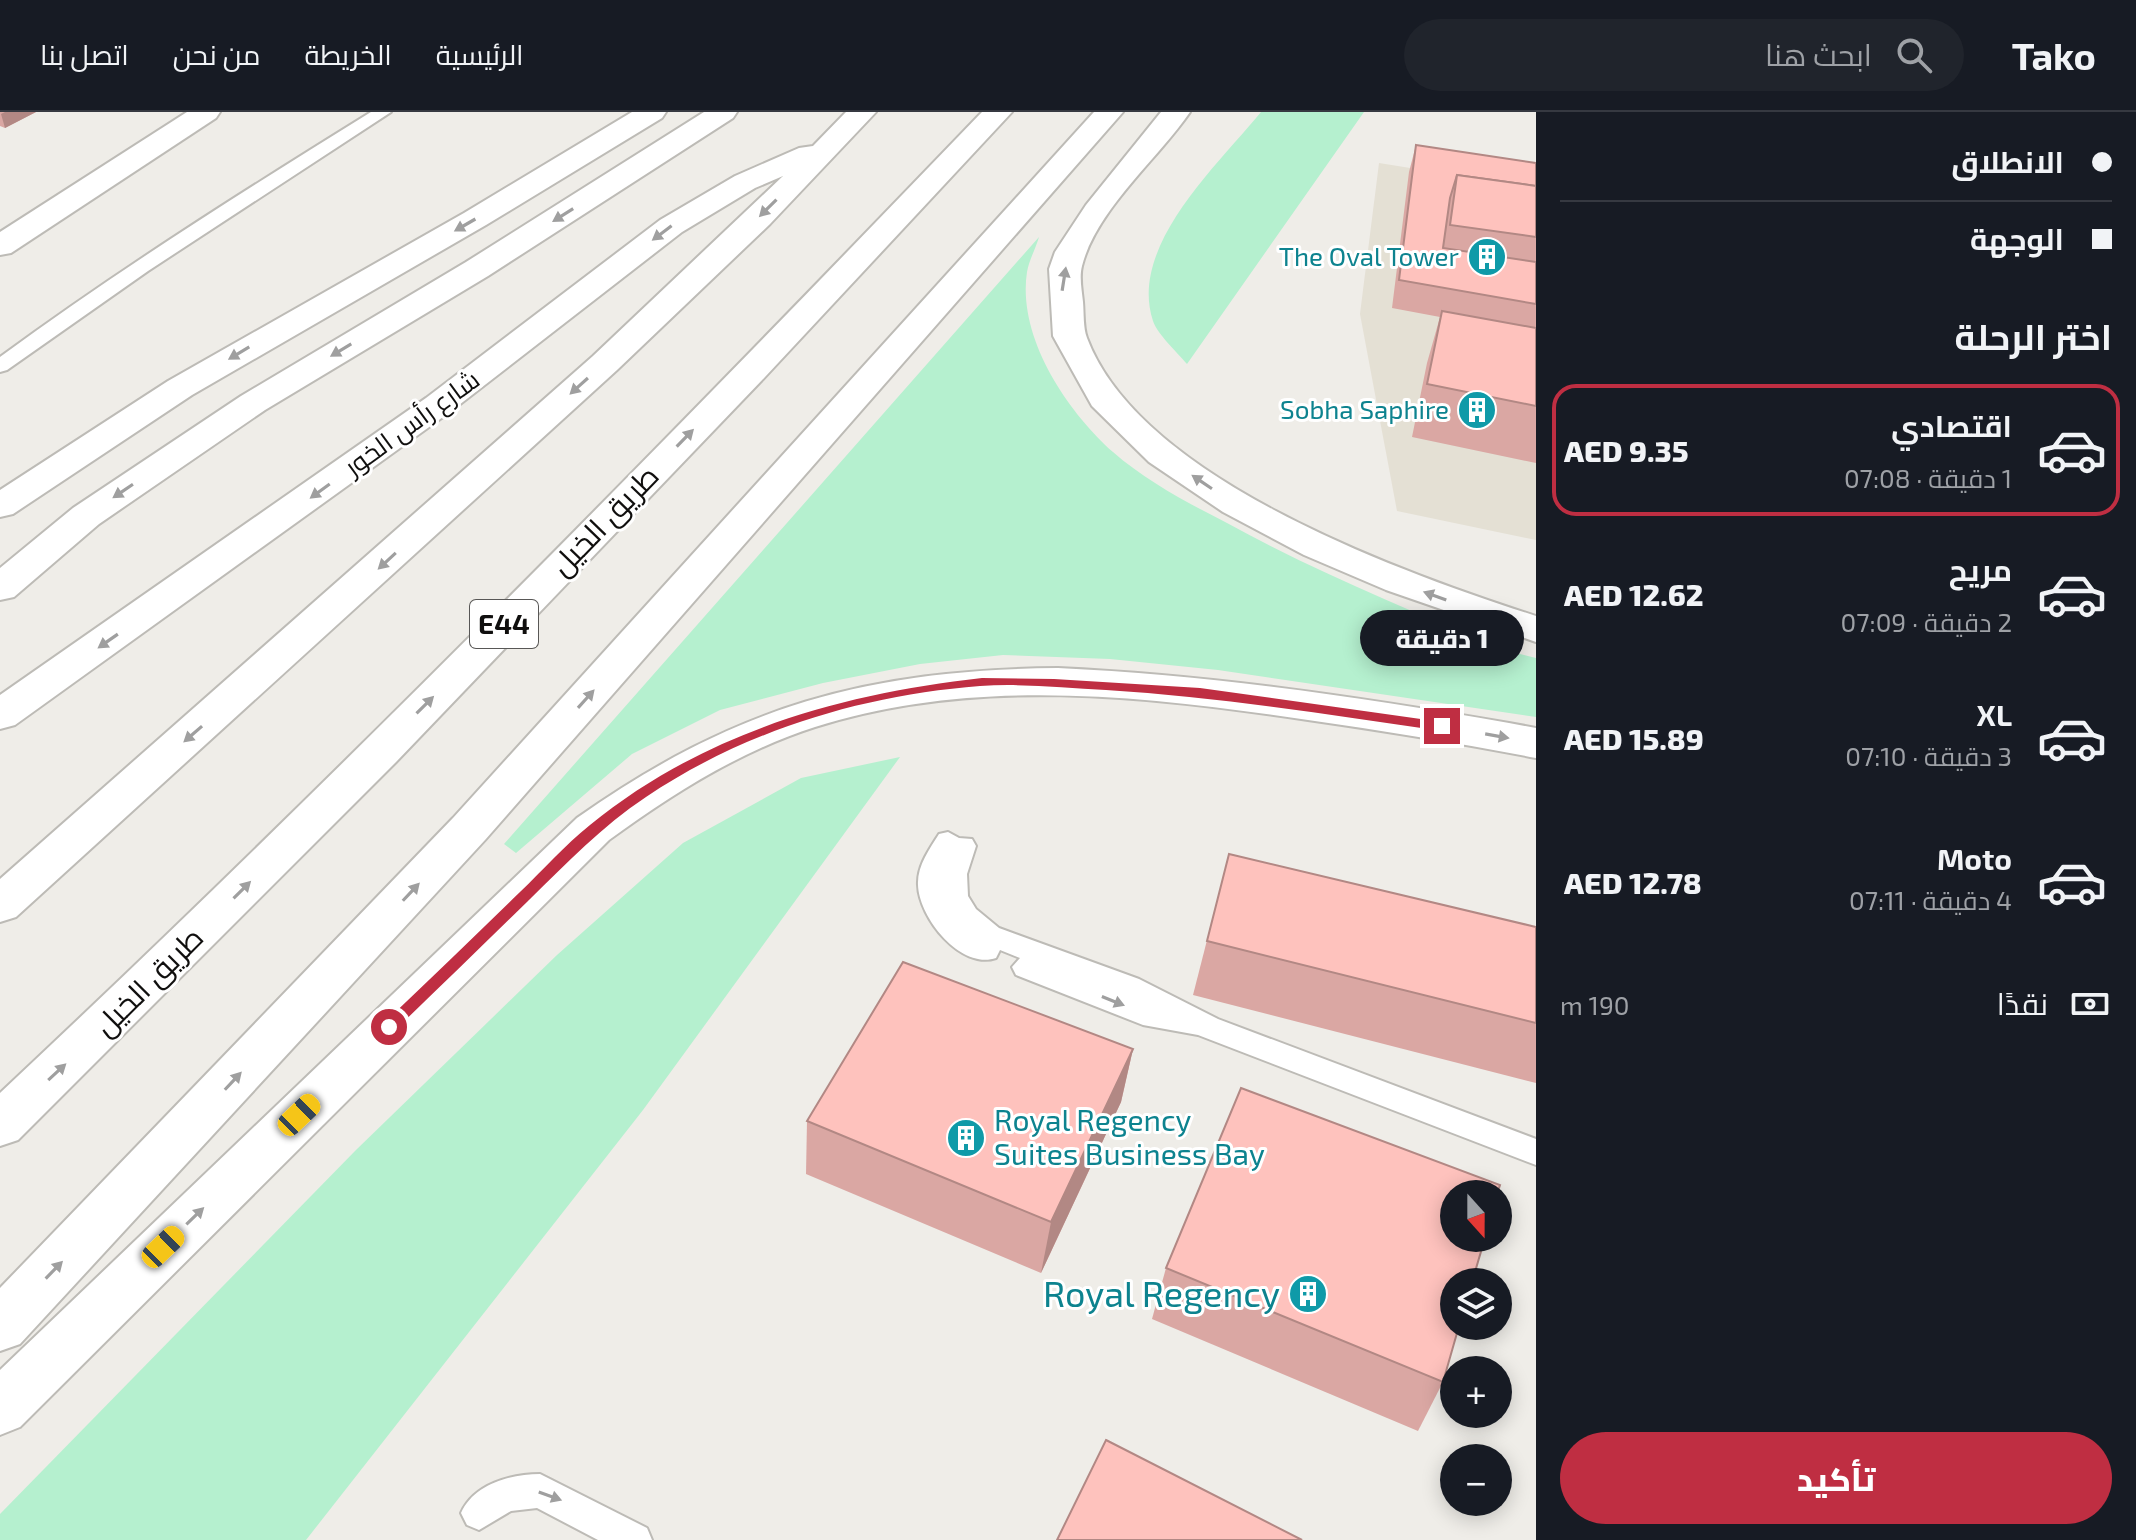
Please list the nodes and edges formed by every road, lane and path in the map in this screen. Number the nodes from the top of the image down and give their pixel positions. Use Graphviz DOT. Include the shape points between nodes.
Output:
graph roads {
  1 [pos="206,112"];
  2 [pos="383,112"];
  3 [pos="652,112"];
  4 [pos="723,112"];
  5 [pos="862,112"];
  6 [pos="998,112"];
  7 [pos="1109,112"];
  8 [pos="1176,112"];
  9 [pos="830,146"];
  10 [pos="0,246"];
  11 [pos="0,366"];
  12 [pos="0,506"];
  13 [pos="0,588"];
  14 [pos="1536,629"];
  15 [pos="0,715"];
  16 [pos="1536,743"];
  17 [pos="955,844"];
  18 [pos="0,905"];
  19 [pos="0,1125"];
  20 [pos="1536,1152"];
  21 [pos="0,1326"];
  22 [pos="0,1408"];
  23 [pos="479,1513"];
  24 [pos="634,1540"];
  1 -- 10 [label="main road"];
  2 -- 11 [label="lane" via="139,267"];
  3 -- 12 [label="main road, one-way" via="180,388"];
  4 -- 13 [label="main road, one-way" via="253,403 86,516"];
  5 -- 9 [label="main road"];
  19 -- 6 [label="main road, طريق الخيل / E44, one-way" via="425,705"];
  21 -- 7 [label="main road, one-way" via="459,840"];
  14 -- 8 [label="main road, one-way" via="1388,578 1262,518 1164,456 1097,391 1076,357 1065,325 1066,265 1078,238"];
  9 -- 15 [label="main road, شارع رأس الخور, one-way" via="745,182 671,226 350,469"];
  9 -- 18 [label="main road, one-way" via="605,363"];
  22 -- 16 [label="main road, one-way" via="593,829 666,778 745,737 861,700 982,682 1200,692"];
  17 -- 20 [label="lane" via="932,873 932,894 941,914 978,948 1153,1017 1208,1027"];
  23 -- 24 [label="lane, one-way" via="507,1494 540,1491"];
}
